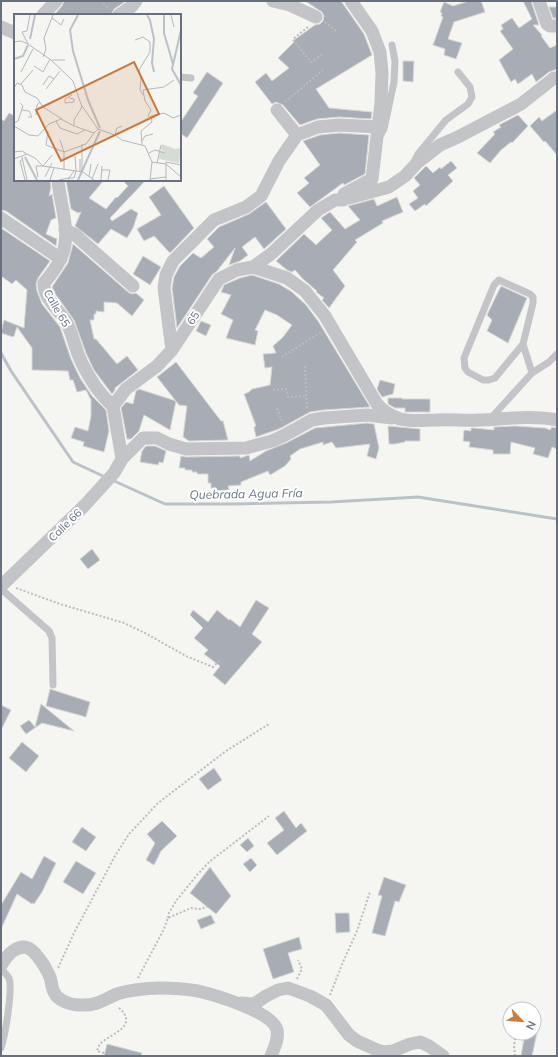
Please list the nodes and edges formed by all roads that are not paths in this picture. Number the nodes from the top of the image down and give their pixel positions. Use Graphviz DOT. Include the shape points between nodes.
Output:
graph roads {
  1 [pos="56,1"];
  2 [pos="136,1"];
  3 [pos="273,1"];
  4 [pos="351,1"];
  5 [pos="539,1"];
  6 [pos="44,14"];
  7 [pos="120,14"];
  8 [pos="316,17"];
  9 [pos="557,26"];
  10 [pos="1,27"];
  11 [pos="14,32"];
  12 [pos="392,46"];
  13 [pos="458,72"];
  14 [pos="181,77"];
  15 [pos="191,78"];
  16 [pos="557,78"];
  17 [pos="277,110"];
  18 [pos="378,127"];
  19 [pos="297,135"];
  20 [pos="412,168"];
  21 [pos="372,179"];
  22 [pos="58,181"];
  23 [pos="343,200"];
  24 [pos="1,218"];
  25 [pos="65,230"];
  26 [pos="60,259"];
  27 [pos="254,267"];
  28 [pos="133,286"];
  29 [pos="523,344"];
  30 [pos="172,350"];
  31 [pos="557,354"];
  32 [pos="532,373"];
  33 [pos="113,406"];
  34 [pos="400,419"];
  35 [pos="490,420"];
  36 [pos="557,420"];
  37 [pos="122,458"];
  38 [pos="2,586"];
  39 [pos="53,685"];
  40 [pos="1,967"];
  41 [pos="233,1002"];
  42 [pos="1,1048"];
  43 [pos="271,1056"];
  44 [pos="443,1056"];
  1 -- 6 [label="street"];
  2 -- 7 [label="street"];
  3 -- 8 [label="street" via="290,5"];
  4 -- 18 [label="street" via="372,31 380,52 382,73"];
  5 -- 9 [label="street" via="547,24"];
  10 -- 11 [label="street"];
  12 -- 21 [label="lane" via="395,61 394,82"];
  13 -- 20 [label="lane" via="470,87 472,97 468,104 446,120 418,154"];
  14 -- 15 [label="lane"];
  16 -- 20 [label="street" via="501,116 440,145"];
  17 -- 19 [label="street"];
  18 -- 19 [label="street" via="318,127"];
  18 -- 21 [label="street"];
  19 -- 30 [label="street" via="279,161 261,196 246,207 214,220 173,261 166,275 164,288"];
  20 -- 23 [label="street" via="389,187"];
  21 -- 23 [label="street" via="344,194"];
  22 -- 25 [label="street, Calle 65"];
  23 -- 27 [label="street" via="335,200 318,210"];
  24 -- 26 [label="street"];
  25 -- 26 [label="street, Calle 65"];
  25 -- 28 [label="street" via="74,234"];
  26 -- 33 [label="street, Calle 65" via="44,283 44,288 67,324 81,361 100,395"];
  27 -- 30 [label="street, 65" via="237,270 219,279"];
  27 -- 34 [label="street" via="287,278 305,291 328,321 377,404 387,413"];
  29 -- 29 [label="lane" via="533,297 499,280 494,285 464,358 465,368 483,380 495,378"];
  29 -- 32 [label="lane"];
  30 -- 33 [label="street, 65" via="157,366 126,389"];
  31 -- 32 [label="lane"];
  32 -- 35 [label="lane"];
  33 -- 37 [label="street"];
  34 -- 35 [label="street, Calle 66"];
  34 -- 37 [label="street, Calle 66" via="367,415 312,420 288,434 254,447 186,449 157,438 143,438"];
  35 -- 36 [label="street, Calle 66"];
  37 -- 38 [label="street, Calle 66" via="114,473 84,506"];
  38 -- 39 [label="lane" via="49,631 52,638"];
  40 -- 41 [label="street" via="12,952 27,948 38,956 49,974 54,993 65,1002 79,1005 92,1005 133,990 170,988 198,992"];
  40 -- 42 [label="lane" via="9,979 9,990"];
  41 -- 43 [label="street" via="262,1014 274,1024 277,1029 277,1040"];
  41 -- 44 [label="street" via="254,1004 278,990 290,989 326,1005 349,1035 377,1050 393,1051 420,1042"];
}
